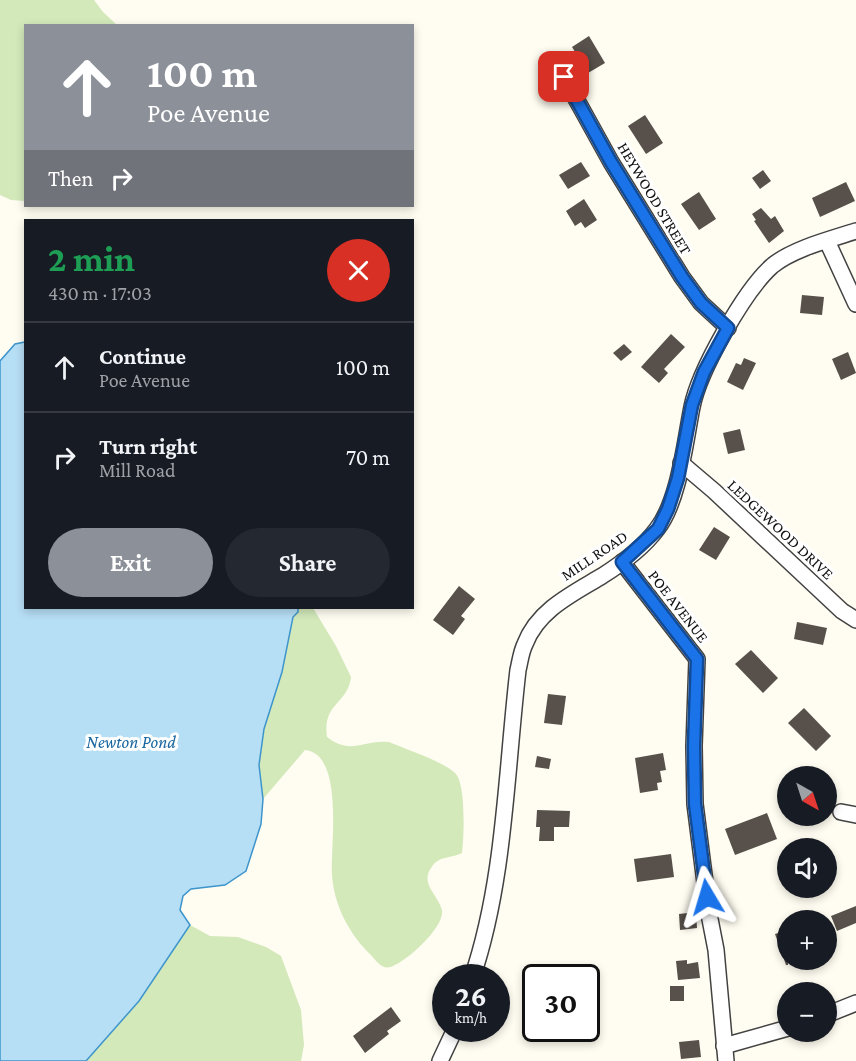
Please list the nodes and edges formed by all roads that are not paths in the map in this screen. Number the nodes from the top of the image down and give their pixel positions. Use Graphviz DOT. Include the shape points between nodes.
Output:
graph roads {
  1 [pos="564,77"];
  2 [pos="856,231"];
  3 [pos="827,241"];
  4 [pos="856,304"];
  5 [pos="728,328"];
  6 [pos="681,463"];
  7 [pos="622,562"];
  8 [pos="856,620"];
  9 [pos="477,964"];
  10 [pos="856,1003"];
  11 [pos="837,1011"];
  12 [pos="777,1033"];
  13 [pos="449,1042"];
  14 [pos="725,1054"];
  15 [pos="440,1061"];
  1 -- 5 [label="street, HEYWOOD STREET" via="682,277 701,303"];
  2 -- 3 [label="street, MILL ROAD"];
  3 -- 4 [label="street"];
  3 -- 5 [label="street, MILL ROAD" via="773,266"];
  5 -- 6 [label="street, MILL ROAD" via="704,372 692,405"];
  6 -- 7 [label="street, MILL ROAD" via="658,529"];
  6 -- 8 [label="street, LEDGEWOOD DRIVE"];
  7 -- 9 [label="street, MILL ROAD" via="552,607 525,644 518,670 494,893"];
  7 -- 14 [label="street, POE AVENUE" via="697,659 695,804 716,950"];
  10 -- 11 [label="street"];
  12 -- 14 [label="street"];
  13 -- 15 [label="street"];
}
